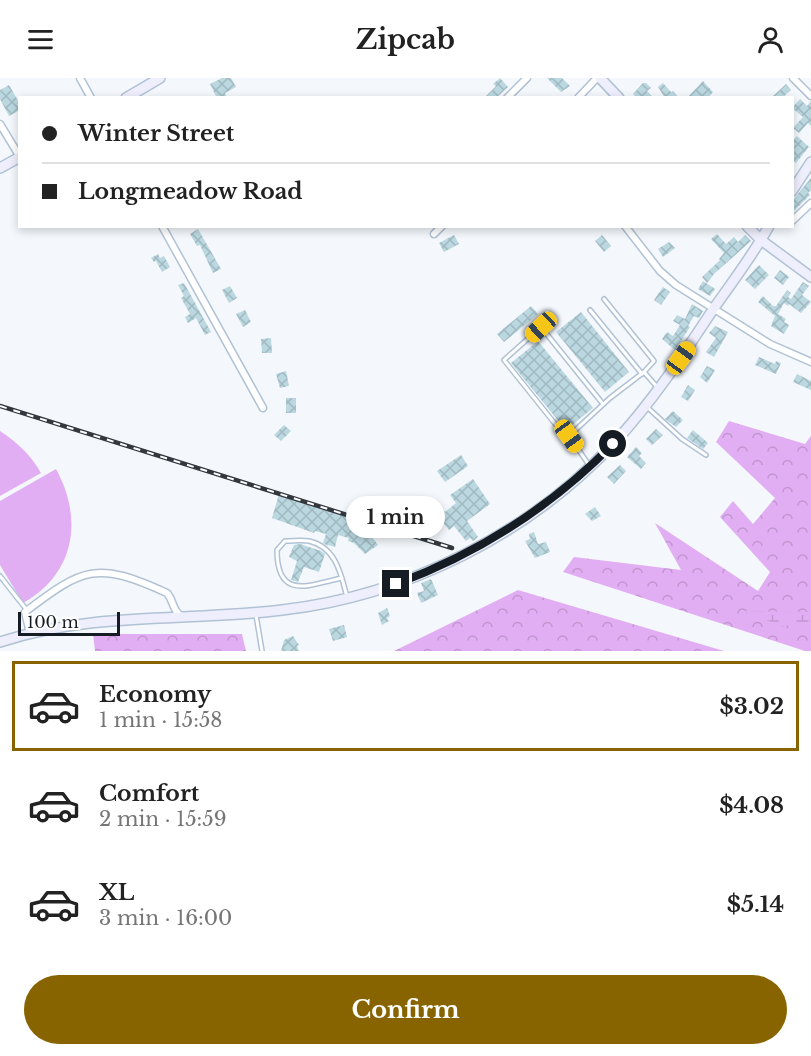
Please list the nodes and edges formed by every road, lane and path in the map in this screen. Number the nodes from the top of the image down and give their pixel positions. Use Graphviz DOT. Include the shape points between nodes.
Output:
graph roads {
  1 [pos="80,78"];
  2 [pos="160,78"];
  3 [pos="527,78"];
  4 [pos="599,78"];
  5 [pos="793,78"];
  6 [pos="90,96"];
  7 [pos="129,96"];
  8 [pos="509,96"];
  9 [pos="580,96"];
  10 [pos="617,96"];
  11 [pos="811,96"];
  12 [pos="0,124"];
  13 [pos="18,154"];
  14 [pos="18,158"];
  15 [pos="811,162"];
  16 [pos="0,168"];
  17 [pos="794,188"];
  18 [pos="811,203"];
  19 [pos="794,219"];
  20 [pos="163,228"];
  21 [pos="440,228"];
  22 [pos="628,228"];
  23 [pos="749,228"];
  24 [pos="768,228"];
  25 [pos="434,234"];
  26 [pos="761,240"];
  27 [pos="811,277"];
  28 [pos="604,299"];
  29 [pos="714,308"];
  30 [pos="590,310"];
  31 [pos="811,362"];
  32 [pos="643,373"];
  33 [pos="659,389"];
  34 [pos="603,404"];
  35 [pos="646,406"];
  36 [pos="262,408"];
  37 [pos="569,436"];
  38 [pos="706,456"];
  39 [pos="590,467"];
  40 [pos="0,576"];
  41 [pos="342,578"];
  42 [pos="347,598"];
  43 [pos="27,610"];
  44 [pos="256,613"];
  45 [pos="181,616"];
  46 [pos="30,633"];
  47 [pos="0,642"];
  48 [pos="262,651"];
  1 -- 6 [label="street"];
  2 -- 7 [label="street"];
  3 -- 8 [label="street"];
  4 -- 9 [label="street"];
  4 -- 10 [label="street"];
  5 -- 11 [label="street"];
  12 -- 13 [label="street"];
  14 -- 16 [label="street"];
  15 -- 17 [label="street"];
  18 -- 19 [label="street"];
  20 -- 36 [label="street"];
  21 -- 25 [label="street"];
  22 -- 29 [label="street" via="668,279"];
  23 -- 26 [label="street"];
  24 -- 26 [label="street"];
  26 -- 27 [label="street"];
  26 -- 29 [label="street"];
  28 -- 32 [label="lane" via="654,361"];
  29 -- 31 [label="street" via="770,344"];
  29 -- 33 [label="street"];
  30 -- 32 [label="lane"];
  32 -- 33 [label="lane"];
  32 -- 34 [label="lane"];
  33 -- 35 [label="street"];
  34 -- 37 [label="lane"];
  34 -- 37 [label="lane" via="541,327 504,360 564,435"];
  35 -- 38 [label="lane"];
  35 -- 39 [label="street"];
  37 -- 39 [label="lane"];
  39 -- 42 [label="street" via="514,525 453,560 396,584"];
  40 -- 43 [label="lane"];
  41 -- 41 [label="lane" via="330,551 310,541 285,540 277,550 277,566 289,585 297,587"];
  41 -- 42 [label="lane"];
  42 -- 44 [label="street"];
  43 -- 45 [label="street" via="72,580 100,572 121,574 167,593 175,612"];
  43 -- 46 [label="street"];
  44 -- 45 [label="street"];
  44 -- 48 [label="lane"];
  45 -- 46 [label="street" via="88,622"];
  46 -- 47 [label="street"];
}
